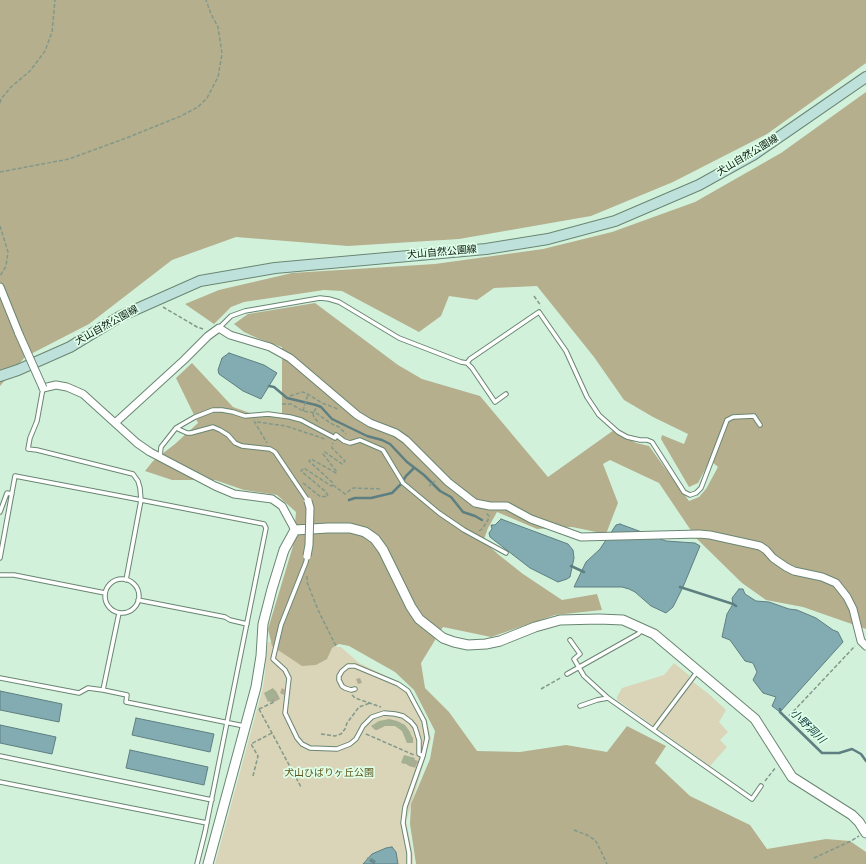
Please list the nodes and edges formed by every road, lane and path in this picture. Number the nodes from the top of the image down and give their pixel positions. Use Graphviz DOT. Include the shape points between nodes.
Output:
graph roads {
  1 [pos="55,0"];
  2 [pos="206,0"];
  3 [pos="866,77"];
  4 [pos="0,103"];
  5 [pos="0,172"];
  6 [pos="0,226"];
  7 [pos="0,276"];
  8 [pos="0,288"];
  9 [pos="156,301"];
  10 [pos="216,330"];
  11 [pos="467,363"];
  12 [pos="0,376"];
  13 [pos="43,388"];
  14 [pos="308,394"];
  15 [pos="506,394"];
  16 [pos="290,396"];
  17 [pos="282,404"];
  18 [pos="316,408"];
  19 [pos="339,410"];
  20 [pos="303,411"];
  21 [pos="314,413"];
  22 [pos="245,416"];
  23 [pos="254,421"];
  24 [pos="115,423"];
  25 [pos="322,424"];
  26 [pos="760,425"];
  27 [pos="176,428"];
  28 [pos="326,440"];
  29 [pos="332,440"];
  30 [pos="360,440"];
  31 [pos="270,449"];
  32 [pos="159,458"];
  33 [pos="290,474"];
  34 [pos="435,481"];
  35 [pos="333,485"];
  36 [pos="429,486"];
  37 [pos="382,489"];
  38 [pos="12,494"];
  39 [pos="141,500"];
  40 [pos="308,501"];
  41 [pos="0,512"];
  42 [pos="486,512"];
  43 [pos="295,530"];
  44 [pos="474,530"];
  45 [pos="506,553"];
  46 [pos="307,557"];
  47 [pos="0,558"];
  48 [pos="0,575"];
  49 [pos="126,580"];
  50 [pos="105,593"];
  51 [pos="138,600"];
  52 [pos="119,613"];
  53 [pos="247,624"];
  54 [pos="644,628"];
  55 [pos="570,640"];
  56 [pos="864,643"];
  57 [pos="336,646"];
  58 [pos="578,667"];
  59 [pos="697,671"];
  60 [pos="567,674"];
  61 [pos="0,678"];
  62 [pos="355,689"];
  63 [pos="541,689"];
  64 [pos="103,690"];
  65 [pos="351,694"];
  66 [pos="608,698"];
  67 [pos="273,700"];
  68 [pos="370,703"];
  69 [pos="580,706"];
  70 [pos="255,707"];
  71 [pos="381,707"];
  72 [pos="789,716"];
  73 [pos="227,723"];
  74 [pos="245,726"];
  75 [pos="654,729"];
  76 [pos="360,732"];
  77 [pos="272,733"];
  78 [pos="321,734"];
  79 [pos="421,755"];
  80 [pos="0,756"];
  81 [pos="781,761"];
  82 [pos="253,776"];
  83 [pos="0,782"];
  84 [pos="301,786"];
  85 [pos="761,786"];
  86 [pos="212,800"];
  87 [pos="207,823"];
  88 [pos="574,830"];
  89 [pos="866,832"];
  90 [pos="814,858"];
  91 [pos="197,864"];
  92 [pos="208,864"];
  93 [pos="410,864"];
  94 [pos="607,864"];
  1 -- 4 [label="path" via="52,32 45,51 30,70 11,86"];
  2 -- 5 [label="path" via="218,27 222,54 218,77 207,98 198,107 129,137 69,159"];
  3 -- 9 [label="main road, 犬山自然公園線" via="753,155 699,185 615,221 548,239 486,249 275,268 200,281"];
  6 -- 7 [label="path" via="8,252 6,266"];
  8 -- 13 [label="street, bridge"];
  9 -- 10 [label="path" via="197,327"];
  9 -- 12 [label="main road, 犬山自然公園線" via="120,316 70,347"];
  10 -- 11 [label="lane" via="231,316 245,311 320,298 329,299 339,302 399,338"];
  10 -- 24 [label="street"];
  10 -- 56 [label="street" via="270,347 290,358 357,415 406,440 448,482 475,503 507,506 532,519 581,538 710,535 760,546 786,568 836,583 853,609"];
  11 -- 15 [label="lane" via="495,402"];
  11 -- 26 [label="lane" via="539,312 566,351 586,397 599,415 618,432 652,442 684,492 690,495 702,488 727,420 733,417 754,416"];
  13 -- 24 [label="street" via="67,386 83,394"];
  13 -- 39 [label="lane" via="28,449 133,474 138,481"];
  14 -- 16 [label="path" via="302,392"];
  14 -- 19 [label="path" via="322,404"];
  14 -- 20 [label="path"];
  17 -- 20 [label="path" via="291,404"];
  18 -- 21 [label="path"];
  20 -- 21 [label="path"];
  21 -- 25 [label="path" via="314,418"];
  21 -- 30 [label="path" via="339,427 349,437"];
  22 -- 23 [label="path"];
  22 -- 27 [label="lane" via="214,410"];
  22 -- 30 [label="lane" via="290,416 335,438 336,435 350,443"];
  23 -- 28 [label="path" via="286,426"];
  23 -- 31 [label="path"];
  24 -- 32 [label="street"];
  27 -- 31 [label="lane" via="191,433 213,427 242,446"];
  27 -- 32 [label="lane" via="161,447"];
  29 -- 35 [label="path" via="332,448 345,460 342,464 324,452 323,454 336,474 311,459 308,461"];
  30 -- 45 [label="lane" via="383,450 403,483 439,513"];
  31 -- 33 [label="lane" via="275,452"];
  32 -- 43 [label="street" via="234,494 272,499 282,506"];
  33 -- 35 [label="path" via="321,497 328,496 302,471 304,468"];
  33 -- 40 [label="lane"];
  34 -- 36 [label="path"];
  35 -- 37 [label="path" via="345,494 353,488"];
  38 -- 39 [label="lane" via="15,476"];
  38 -- 41 [label="lane" via="7,493"];
  38 -- 47 [label="lane"];
  39 -- 49 [label="lane"];
  39 -- 53 [label="lane" via="264,524 266,528"];
  40 -- 46 [label="street, bridge" via="310,508"];
  42 -- 44 [label="path" via="489,516 482,530"];
  43 -- 54 [label="street" via="350,528 365,532 375,539 383,550 410,607 419,619 443,638 454,642 486,644 560,620 623,620"];
  43 -- 70 [label="street" via="284,550 264,617"];
  46 -- 57 [label="path" via="310,562 307,582"];
  46 -- 76 [label="lane" via="281,625 273,659 285,670 289,678 285,713 297,738 310,748 342,748 350,744"];
  48 -- 50 [label="lane" via="14,575"];
  49 -- 50 [label="lane" via="116,580 108,586"];
  49 -- 51 [label="lane" via="135,586"];
  50 -- 52 [label="lane" via="108,606"];
  51 -- 52 [label="lane" via="132,610"];
  51 -- 53 [label="lane" via="225,617"];
  52 -- 64 [label="lane"];
  53 -- 73 [label="lane"];
  54 -- 58 [label="lane" via="638,634"];
  54 -- 59 [label="street" via="660,638"];
  55 -- 58 [label="lane" via="580,654 574,659"];
  56 -- 72 [label="path" via="859,642"];
  58 -- 60 [label="lane"];
  58 -- 66 [label="lane"];
  59 -- 75 [label="lane"];
  59 -- 81 [label="street" via="755,719"];
  60 -- 63 [label="path"];
  61 -- 64 [label="lane" via="79,693 88,688"];
  62 -- 79 [label="lane" via="344,688 339,680 342,671 348,666 355,666 398,684 408,692 424,721 427,738"];
  64 -- 73 [label="lane" via="127,696 126,702"];
  65 -- 68 [label="path"];
  66 -- 69 [label="lane"];
  66 -- 75 [label="lane"];
  67 -- 70 [label="path" via="274,702"];
  68 -- 71 [label="path"];
  68 -- 78 [label="path" via="359,707 341,734"];
  70 -- 74 [label="street"];
  70 -- 77 [label="path"];
  73 -- 74 [label="lane"];
  73 -- 86 [label="lane"];
  74 -- 92 [label="street"];
  75 -- 85 [label="lane" via="752,799"];
  76 -- 79 [label="path"];
  76 -- 79 [label="lane" via="366,722 378,714 403,716 411,722 418,734"];
  77 -- 82 [label="path" via="251,744 258,758"];
  77 -- 84 [label="path"];
  79 -- 93 [label="lane" via="405,807 403,823"];
  80 -- 86 [label="lane"];
  81 -- 85 [label="path"];
  81 -- 89 [label="street" via="792,777 845,810"];
  83 -- 87 [label="lane"];
  86 -- 87 [label="lane"];
  87 -- 91 [label="lane"];
  88 -- 94 [label="path" via="594,840"];
  89 -- 90 [label="path"];
}
